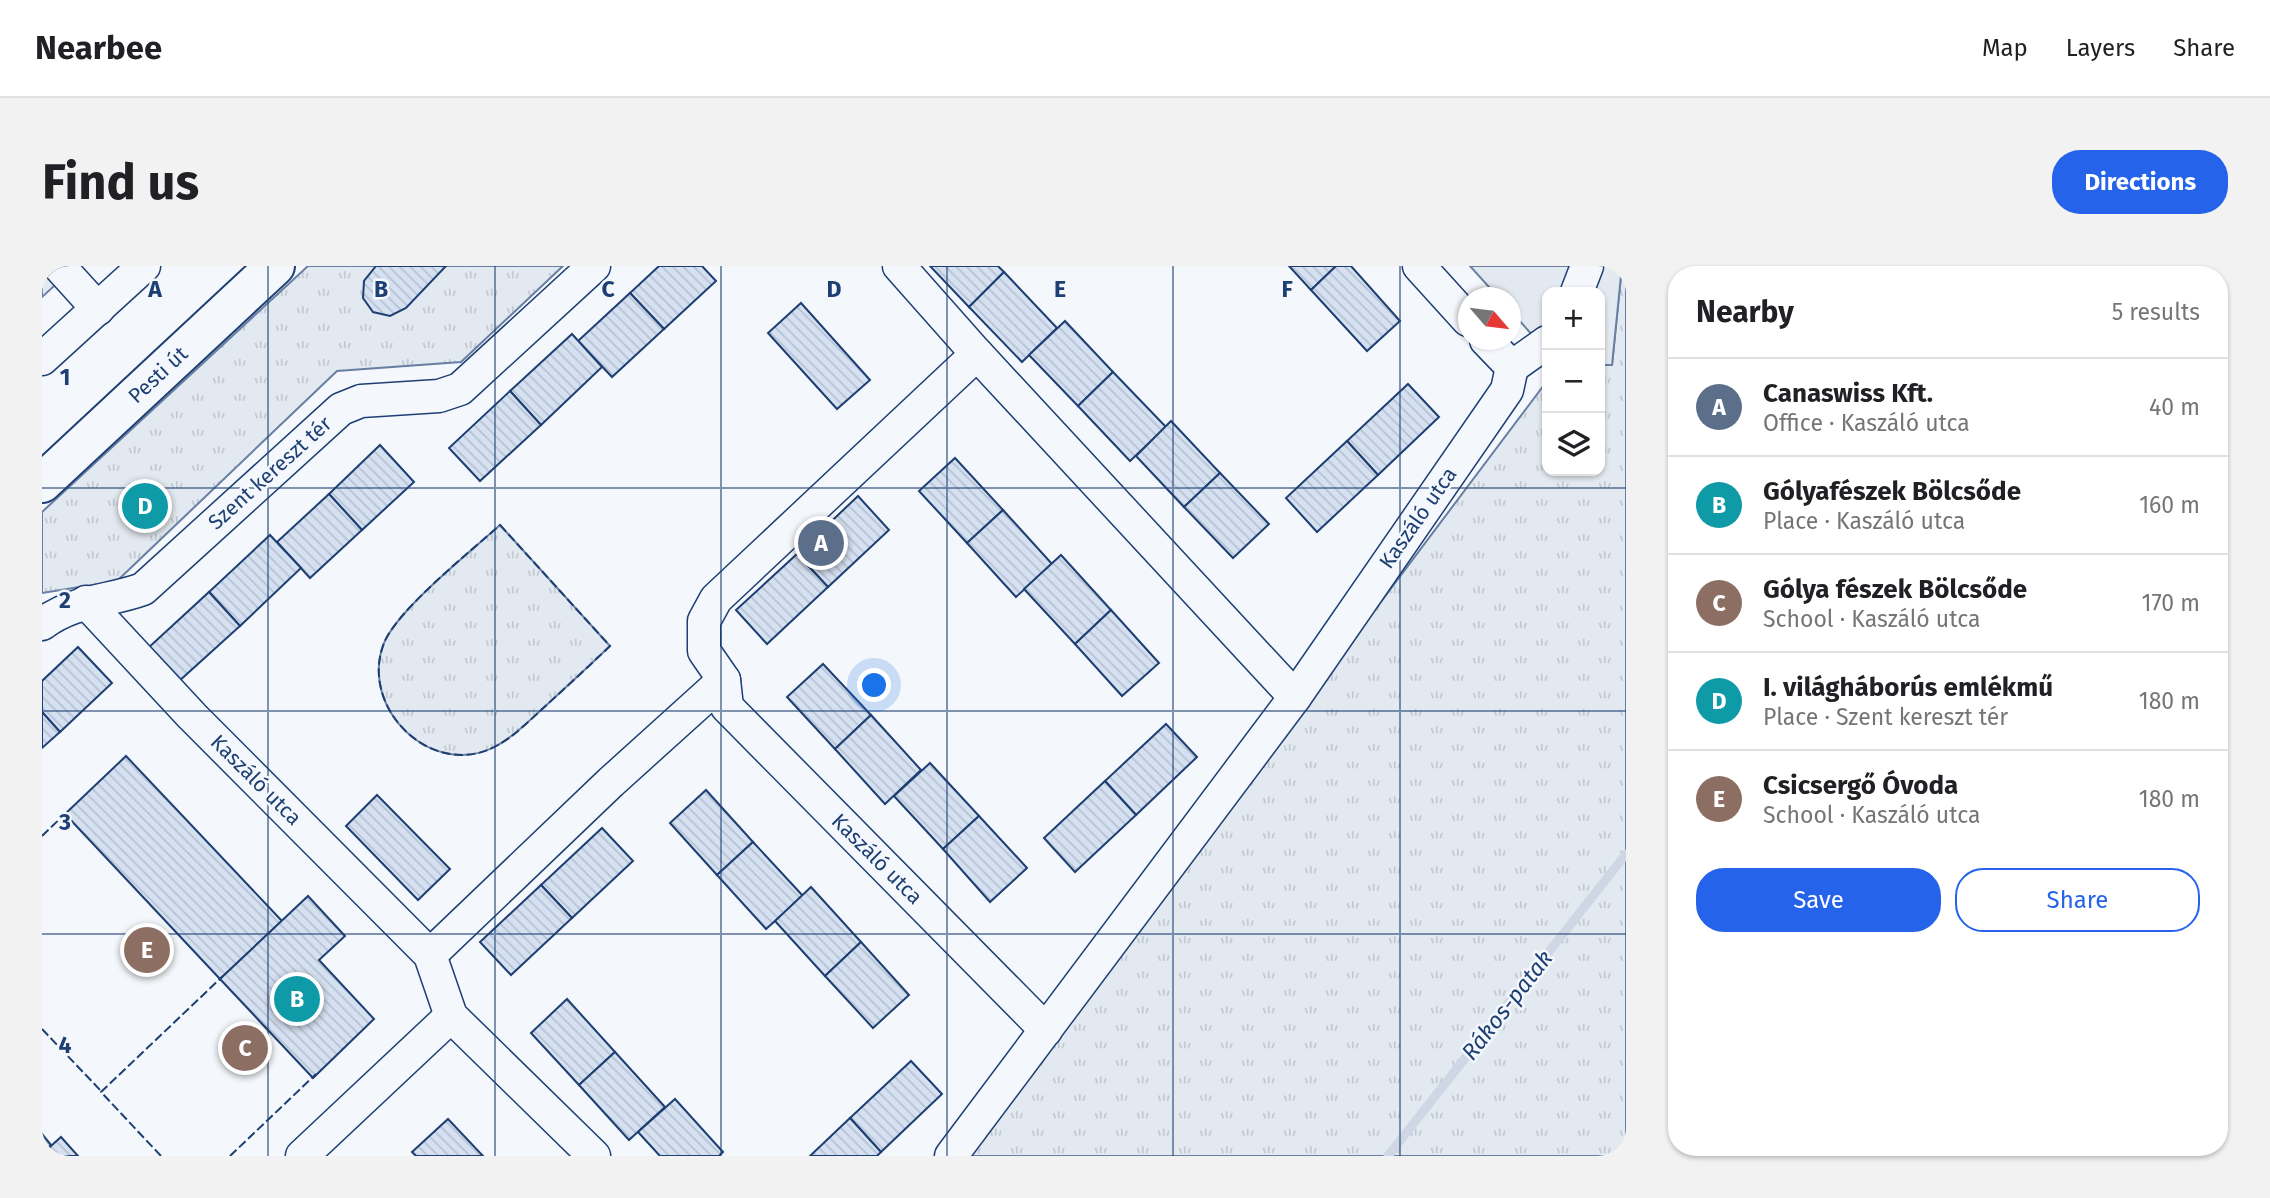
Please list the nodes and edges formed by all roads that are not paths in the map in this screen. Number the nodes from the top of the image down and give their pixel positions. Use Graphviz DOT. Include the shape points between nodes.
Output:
graph roads {
  1 [pos="59,266"];
  2 [pos="144,266"];
  3 [pos="275,266"];
  4 [pos="594,266"];
  5 [pos="899,266"];
  6 [pos="1419,266"];
  7 [pos="1587,266"];
  8 [pos="1579,287"];
  9 [pos="98,309"];
  10 [pos="1458,309"];
  11 [pos="1542,346"];
  12 [pos="1496,350"];
  13 [pos="977,354"];
  14 [pos="42,359"];
  15 [pos="1512,367"];
  16 [pos="42,483"];
  17 [pos="86,601"];
  18 [pos="42,624"];
  19 [pos="724,680"];
  20 [pos="1295,697"];
  21 [pos="430,955"];
  22 [pos="451,1016"];
  23 [pos="1046,1030"];
  24 [pos="302,1156"];
  25 [pos="594,1156"];
  26 [pos="951,1156"];
  1 -- 9 [label="street"];
  2 -- 9 [label="street"];
  3 -- 16 [label="main road, Pesti út"];
  4 -- 17 [label="street, Szent kereszt tér" via="460,389 439,396 361,401 341,409 143,589"];
  5 -- 13 [label="street"];
  6 -- 10 [label="street"];
  7 -- 8 [label="street"];
  9 -- 14 [label="street"];
  11 -- 15 [label="street"];
  12 -- 15 [label="street"];
  13 -- 19 [label="street, Kaszáló utca" via="716,599 704,621 704,651"];
  13 -- 20 [label="street"];
  15 -- 20 [label="street, Kaszáló utca" via="1507,390"];
  17 -- 18 [label="street" via="57,612"];
  17 -- 21 [label="street, Kaszáló utca" via="192,716"];
  19 -- 21 [label="street"];
  19 -- 23 [label="street, Kaszáló utca" via="727,707"];
  20 -- 23 [label="street, Kaszáló utca"];
  21 -- 22 [label="street, Kaszáló utca"];
  22 -- 24 [label="street"];
  22 -- 25 [label="street, Kaszáló utca"];
  23 -- 26 [label="street, Kaszáló utca"];
}
